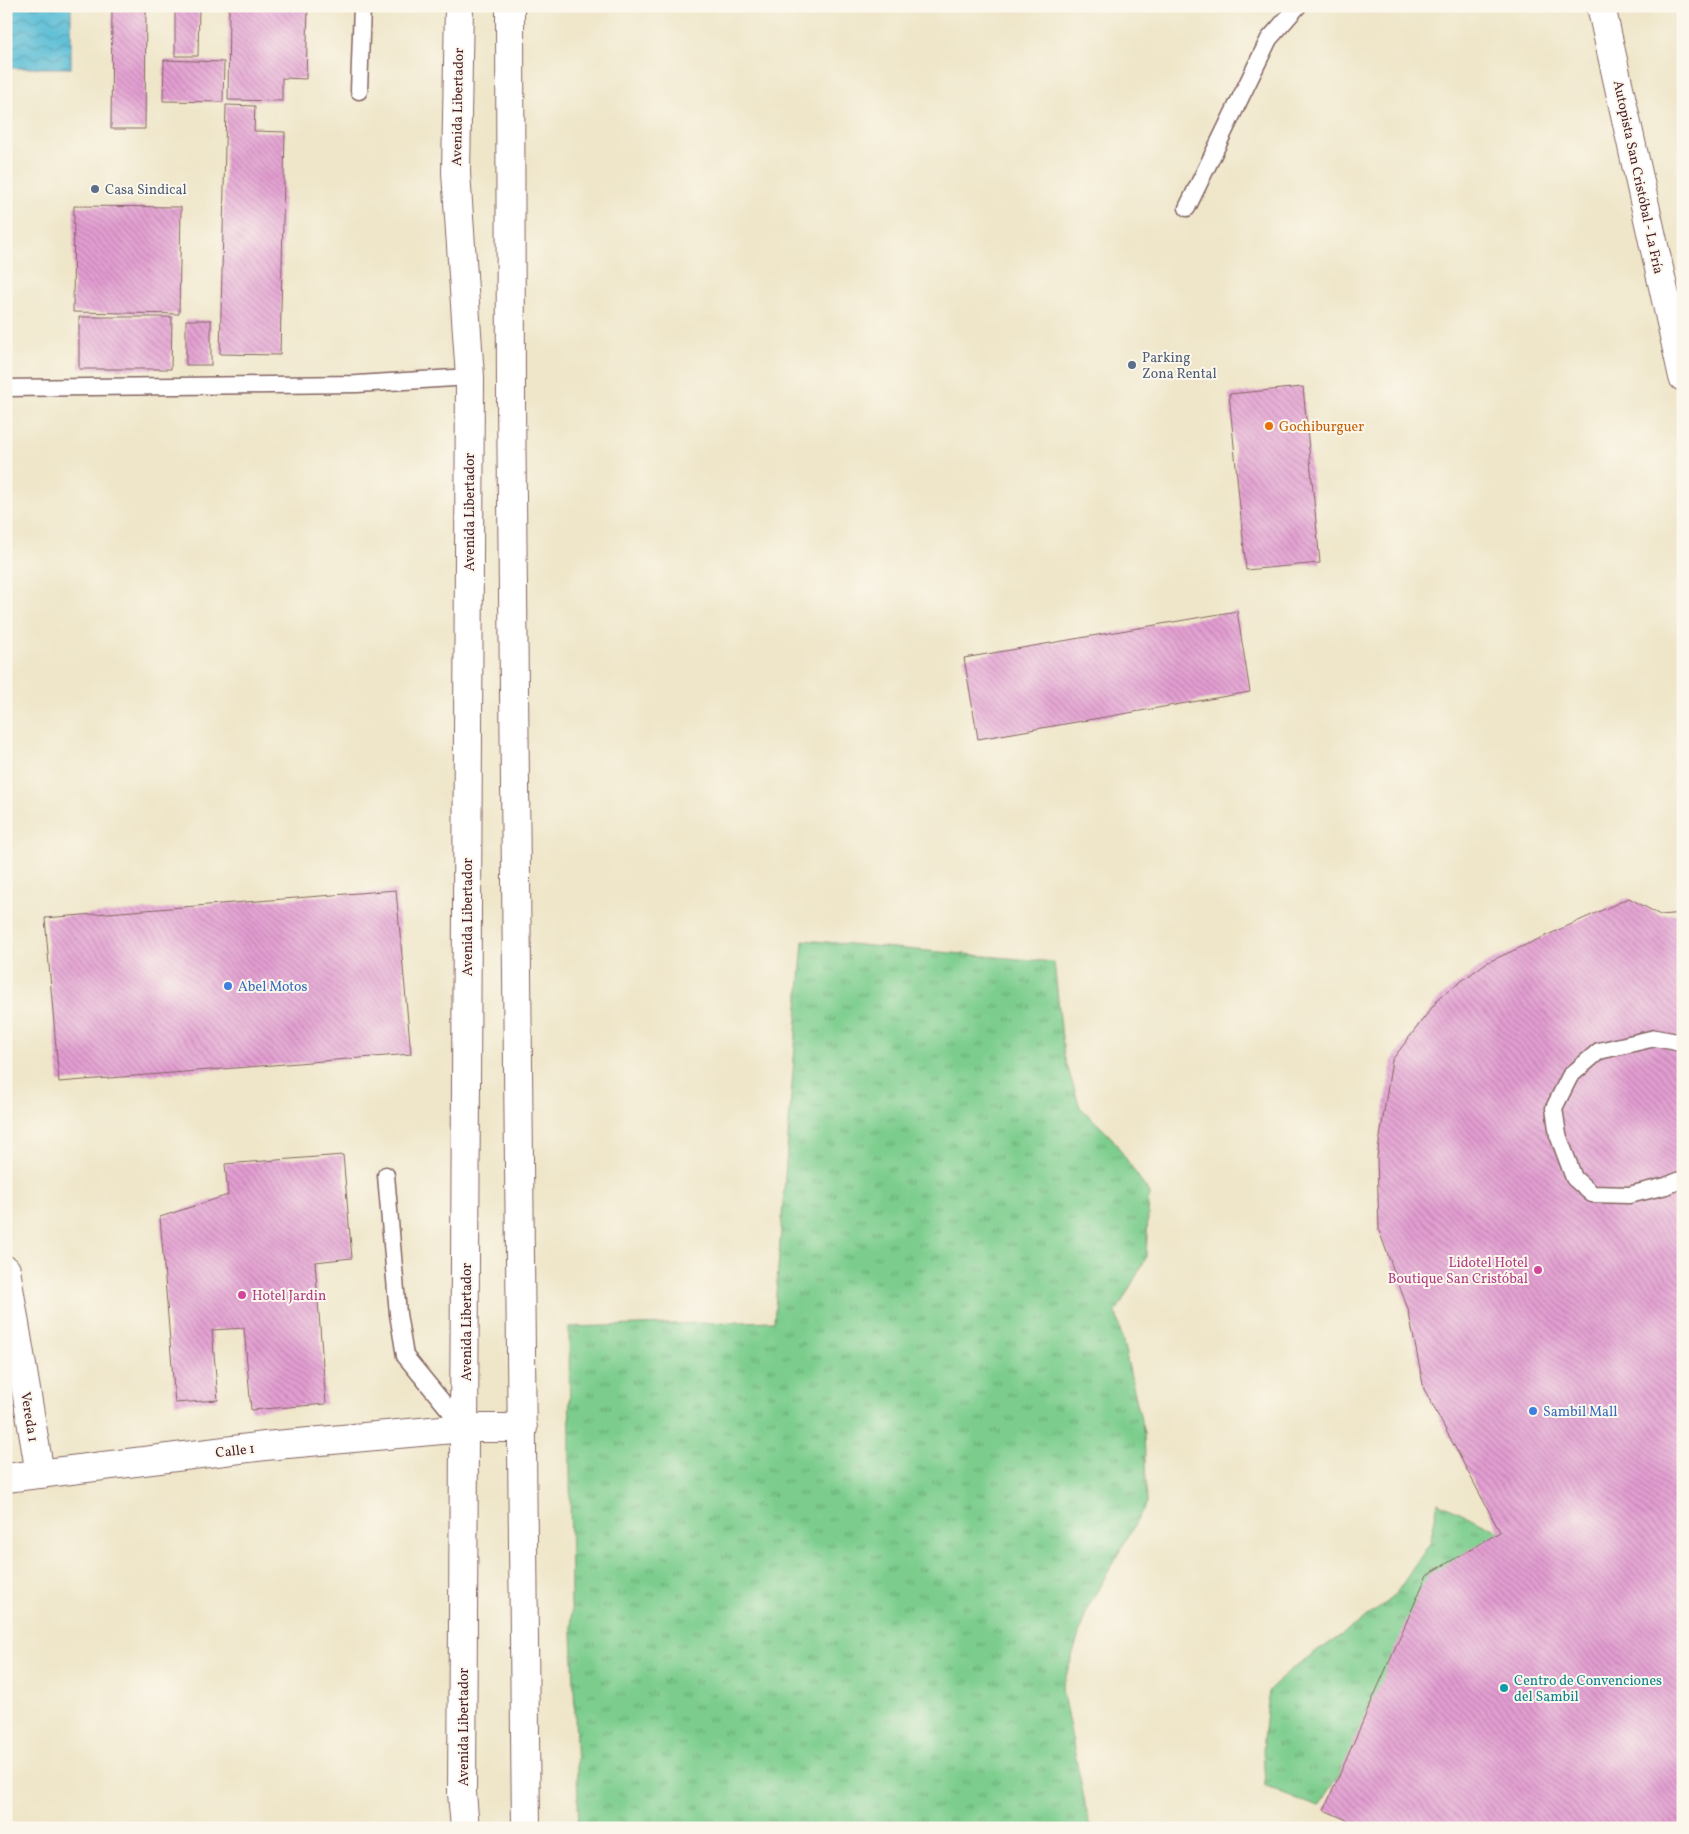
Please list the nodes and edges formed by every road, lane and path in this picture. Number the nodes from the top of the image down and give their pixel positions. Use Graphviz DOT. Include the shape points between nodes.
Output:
graph roads {
  1 [pos="362,6"];
  2 [pos="459,6"];
  3 [pos="510,6"];
  4 [pos="1298,6"];
  5 [pos="1601,6"];
  6 [pos="359,91"];
  7 [pos="1187,208"];
  8 [pos="1683,376"];
  9 [pos="470,377"];
  10 [pos="6,388"];
  11 [pos="1683,1043"];
  12 [pos="386,1175"];
  13 [pos="1683,1178"];
  14 [pos="6,1270"];
  15 [pos="464,1428"];
  16 [pos="523,1428"];
  17 [pos="40,1474"];
  18 [pos="6,1478"];
  19 [pos="465,1828"];
  20 [pos="526,1828"];
  1 -- 6 [label="lane"];
  2 -- 9 [label="main road, Avenida Libertador" via="456,173"];
  3 -- 16 [label="main road" via="511,403"];
  4 -- 7 [label="lane" via="1269,40"];
  5 -- 8 [label="main road, Autopista San Cristóbal - La Fría"];
  9 -- 10 [label="lane" via="357,384"];
  9 -- 15 [label="main road, Avenida Libertador"];
  11 -- 13 [label="lane" via="1655,1038 1600,1051 1570,1076 1554,1108 1558,1135 1574,1178 1592,1194 1629,1195 1666,1186"];
  12 -- 15 [label="lane" via="398,1314 405,1356"];
  14 -- 17 [label="main road, Vereda 1"];
  15 -- 16 [label="main road, Calle 1"];
  15 -- 17 [label="main road, Calle 1" via="265,1446"];
  15 -- 19 [label="main road, Avenida Libertador" via="462,1793"];
  16 -- 20 [label="main road"];
  17 -- 18 [label="main road, Calle 1"];
}
